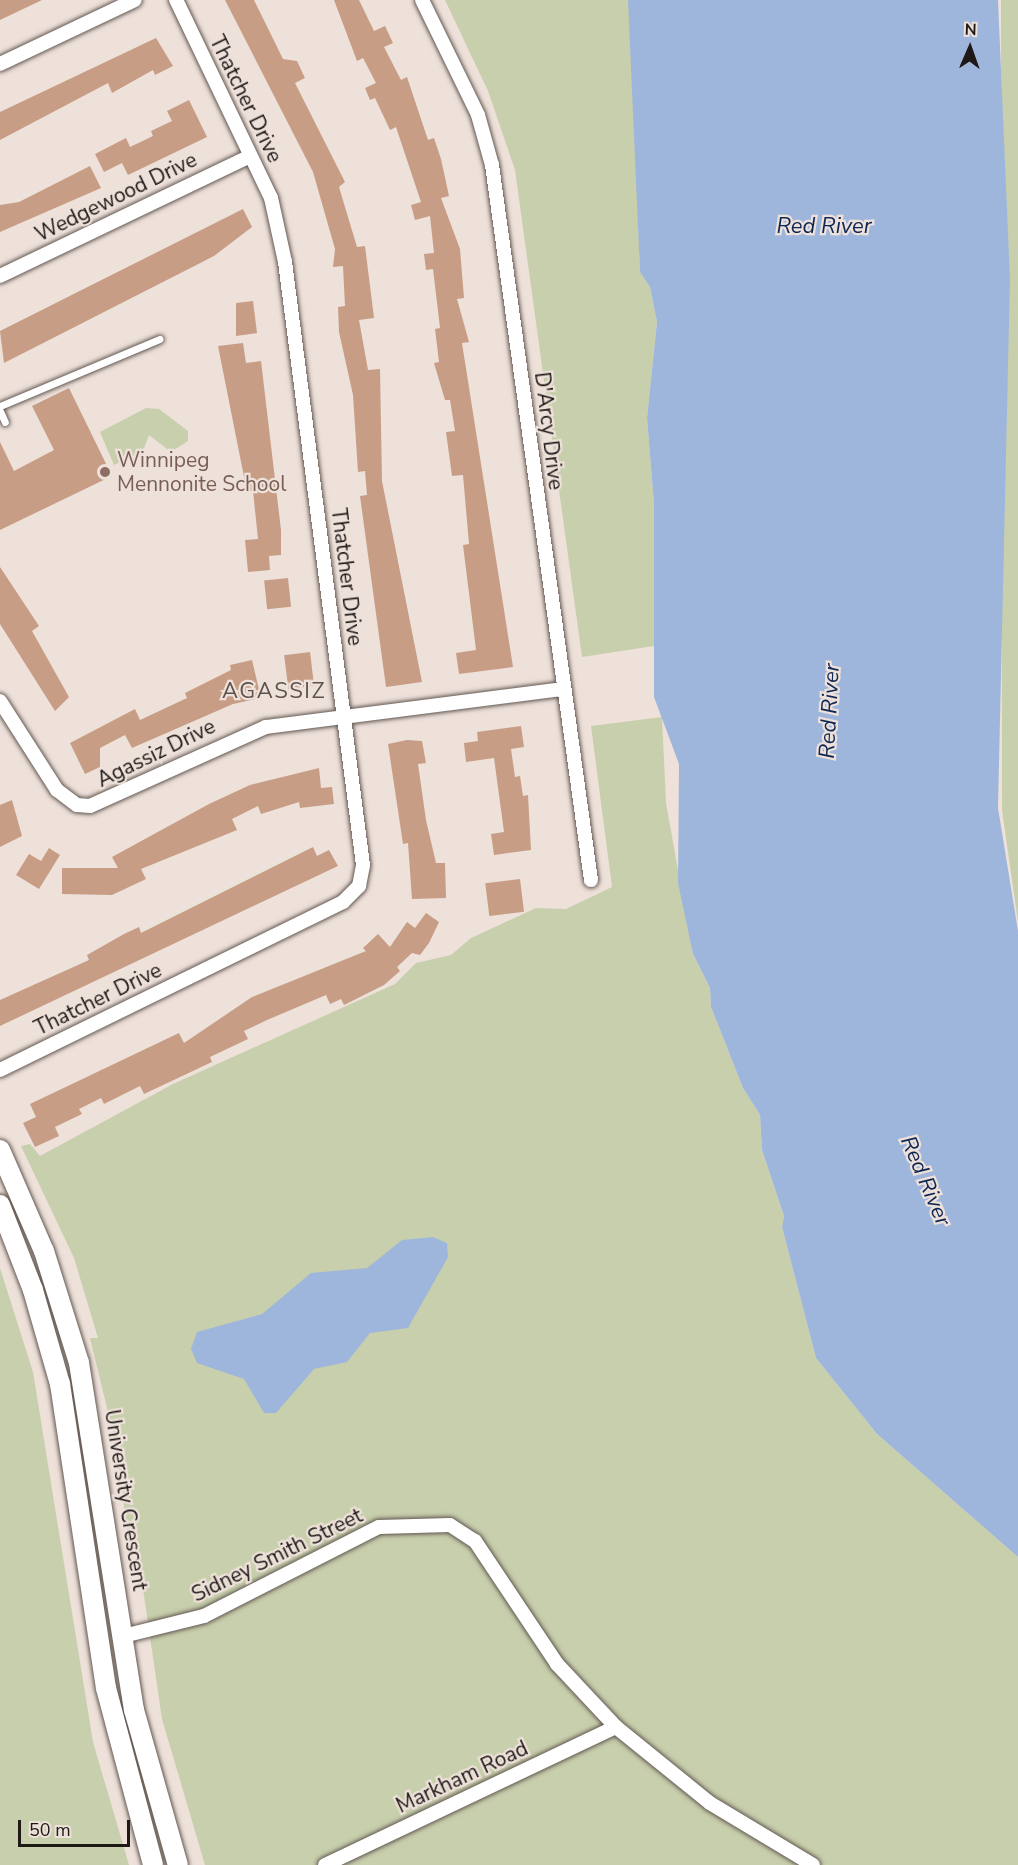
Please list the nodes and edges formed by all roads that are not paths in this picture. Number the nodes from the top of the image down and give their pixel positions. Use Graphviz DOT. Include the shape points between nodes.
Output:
graph roads {
  1 [pos="135,0"];
  2 [pos="176,0"];
  3 [pos="422,0"];
  4 [pos="0,64"];
  5 [pos="250,156"];
  6 [pos="0,276"];
  7 [pos="159,339"];
  8 [pos="0,406"];
  9 [pos="0,411"];
  10 [pos="5,422"];
  11 [pos="561,689"];
  12 [pos="0,701"];
  13 [pos="342,717"];
  14 [pos="591,880"];
  15 [pos="0,1070"];
  16 [pos="0,1150"];
  17 [pos="0,1205"];
  18 [pos="123,1636"];
  19 [pos="616,1727"];
  20 [pos="153,1865"];
  21 [pos="178,1865"];
  22 [pos="326,1865"];
  23 [pos="813,1865"];
  1 -- 4 [label="street"];
  2 -- 5 [label="street, Thatcher Drive"];
  3 -- 11 [label="street, D'Arcy Drive" via="478,115 492,165"];
  5 -- 6 [label="street, Wedgewood Drive"];
  5 -- 13 [label="street, Thatcher Drive" via="271,198 285,262"];
  7 -- 8 [label="lane"];
  9 -- 10 [label="lane"];
  11 -- 13 [label="street, Agassiz Drive"];
  11 -- 14 [label="street, D'Arcy Drive"];
  12 -- 13 [label="street, Agassiz Drive" via="57,790 77,805 90,806 246,733"];
  13 -- 15 [label="street, Thatcher Drive" via="363,865 358,886 343,902"];
  16 -- 18 [label="main road, University Crescent" via="44,1251 79,1363"];
  17 -- 20 [label="main road" via="33,1290 60,1384 106,1688"];
  18 -- 19 [label="street, Sidney Smith Street" via="204,1616 380,1527 450,1525 475,1541 556,1664"];
  18 -- 21 [label="main road, University Crescent" via="144,1753"];
  19 -- 22 [label="street, Markham Road"];
  19 -- 23 [label="street, Sidney Smith Street" via="710,1803"];
}
